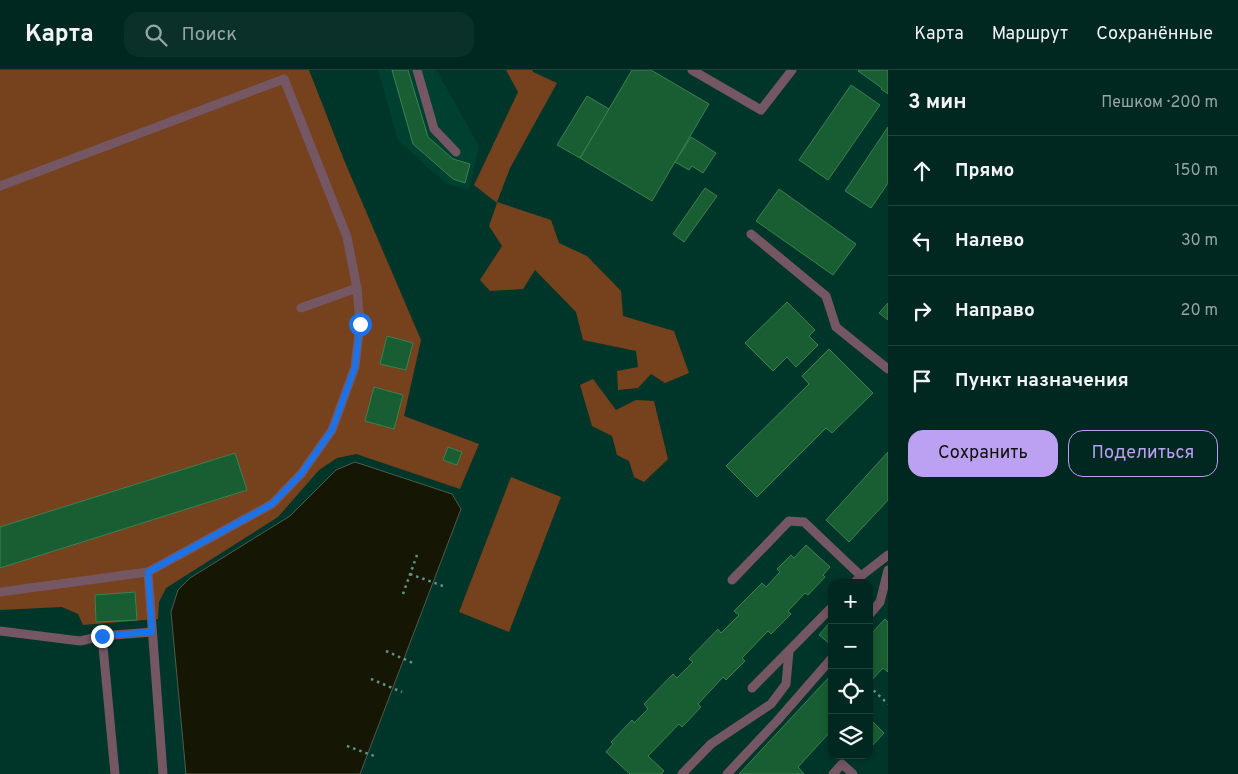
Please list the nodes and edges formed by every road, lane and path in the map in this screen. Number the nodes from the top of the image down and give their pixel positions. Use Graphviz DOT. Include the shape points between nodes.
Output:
graph roads {
  1 [pos="417,70"];
  2 [pos="692,70"];
  3 [pos="792,70"];
  4 [pos="456,152"];
  5 [pos="0,186"];
  6 [pos="751,234"];
  7 [pos="357,288"];
  8 [pos="301,308"];
  9 [pos="888,369"];
  10 [pos="417,555"];
  11 [pos="888,555"];
  12 [pos="888,570"];
  13 [pos="148,572"];
  14 [pos="410,574"];
  15 [pos="861,576"];
  16 [pos="858,579"];
  17 [pos="732,580"];
  18 [pos="443,586"];
  19 [pos="0,592"];
  20 [pos="403,594"];
  21 [pos="873,610"];
  22 [pos="828,611"];
  23 [pos="0,631"];
  24 [pos="152,632"];
  25 [pos="102,636"];
  26 [pos="386,651"];
  27 [pos="789,651"];
  28 [pos="828,663"];
  29 [pos="413,664"];
  30 [pos="371,679"];
  31 [pos="752,688"];
  32 [pos="873,690"];
  33 [pos="402,692"];
  34 [pos="888,704"];
  35 [pos="347,746"];
  36 [pos="377,757"];
  37 [pos="115,774"];
  38 [pos="163,774"];
  39 [pos="682,774"];
  40 [pos="727,774"];
  41 [pos="833,774"];
  42 [pos="853,774"];
  1 -- 4 [label="lane" via="434,129"];
  2 -- 3 [label="lane" via="761,110"];
  5 -- 7 [label="lane" via="284,79 347,237"];
  6 -- 9 [label="lane" via="826,296 836,327"];
  7 -- 8 [label="lane"];
  7 -- 13 [label="lane" via="360,324 355,367 332,430 301,474 272,504"];
  10 -- 14 [label="path"];
  11 -- 15 [label="lane"];
  12 -- 21 [label="lane" via="880,602"];
  13 -- 19 [label="lane"];
  13 -- 24 [label="lane"];
  14 -- 18 [label="path"];
  14 -- 20 [label="path"];
  15 -- 16 [label="lane"];
  15 -- 17 [label="lane" via="804,522 789,521"];
  22 -- 27 [label="lane"];
  23 -- 25 [label="lane" via="80,641"];
  24 -- 25 [label="lane"];
  24 -- 38 [label="lane"];
  25 -- 37 [label="lane"];
  26 -- 29 [label="path"];
  27 -- 31 [label="lane"];
  27 -- 39 [label="lane" via="786,684 771,704 711,744"];
  28 -- 40 [label="lane"];
  30 -- 33 [label="path"];
  32 -- 34 [label="path"];
  35 -- 36 [label="path"];
  41 -- 42 [label="lane" via="842,764"];
}
